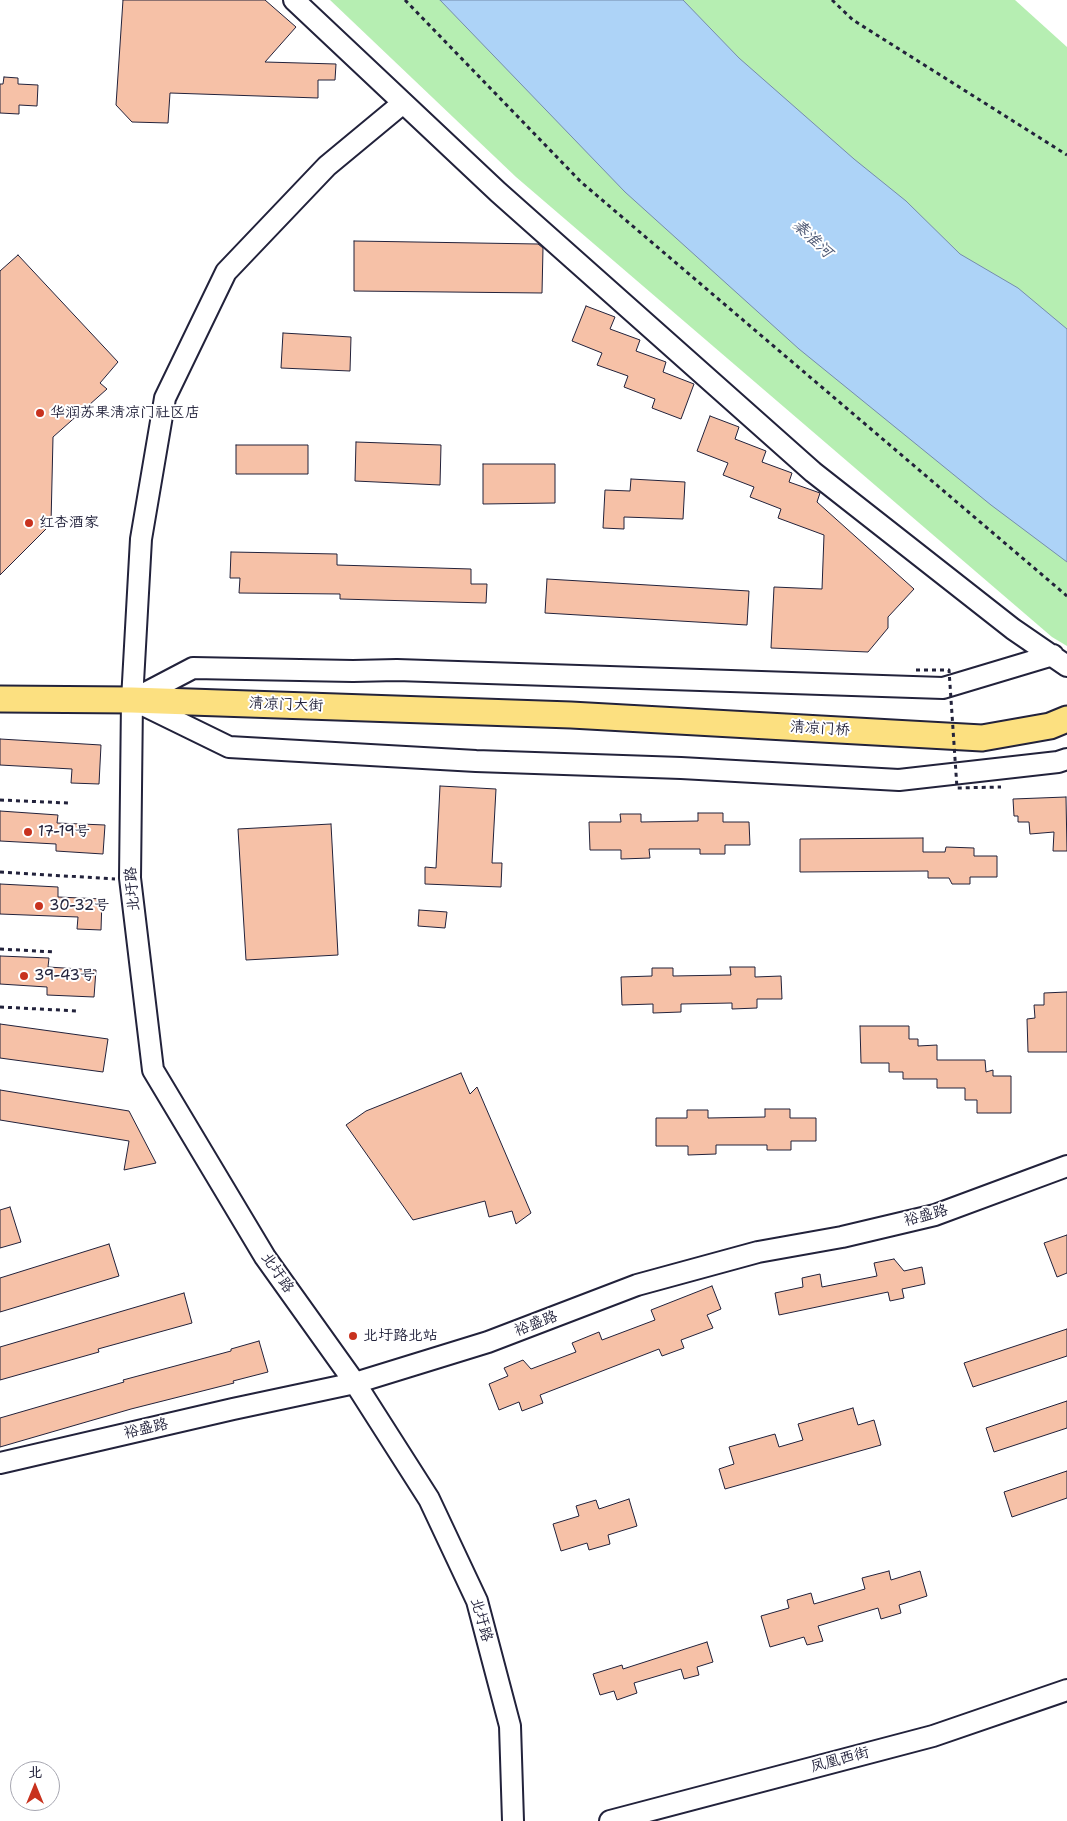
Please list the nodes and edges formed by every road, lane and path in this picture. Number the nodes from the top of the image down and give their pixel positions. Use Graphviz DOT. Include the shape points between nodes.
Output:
graph roads {
  1 [pos="294,0"];
  2 [pos="405,0"];
  3 [pos="832,0"];
  4 [pos="403,102"];
  5 [pos="1067,155"];
  6 [pos="1067,596"];
  7 [pos="1060,660"];
  8 [pos="916,670"];
  9 [pos="0,699"];
  10 [pos="132,700"];
  11 [pos="571,715"];
  12 [pos="1067,719"];
  13 [pos="1067,759"];
  14 [pos="1001,787"];
  15 [pos="0,800"];
  16 [pos="68,803"];
  17 [pos="0,872"];
  18 [pos="91,878"];
  19 [pos="0,949"];
  20 [pos="55,952"];
  21 [pos="0,1007"];
  22 [pos="78,1011"];
  23 [pos="1067,1166"];
  24 [pos="355,1383"];
  25 [pos="0,1463"];
  26 [pos="1067,1690"];
  27 [pos="513,1821"];
  28 [pos="610,1821"];
  1 -- 4 [label="street"];
  2 -- 6 [label="path" via="581,182"];
  3 -- 5 [label="path" via="853,20"];
  4 -- 7 [label="street" via="498,192 813,472 1013,629"];
  4 -- 10 [label="street, 北圩路" via="327,166 226,272 165,398 141,539"];
  7 -- 10 [label="street" via="943,688 407,671 193,668"];
  8 -- 14 [label="path, bridge" via="950,670 957,788"];
  9 -- 10 [label="main road, 清凉门大街"];
  10 -- 11 [label="main road, 清凉门大街"];
  10 -- 13 [label="street" via="229,747 899,780"];
  10 -- 24 [label="street, 北圩路" via="130,878 153,1070 265,1257"];
  11 -- 12 [label="main road, 清凉门桥" via="982,738 1050,726"];
  15 -- 16 [label="path"];
  17 -- 18 [label="path"];
  19 -- 20 [label="path"];
  21 -- 22 [label="path"];
  23 -- 24 [label="street, 裕盛路" via="935,1216 758,1252 637,1285 488,1342"];
  24 -- 25 [label="street, 裕盛路"];
  24 -- 27 [label="street, 北圩路" via="429,1499 477,1601 510,1726"];
  26 -- 28 [label="street, 凤凰西街" via="933,1736"];
}
